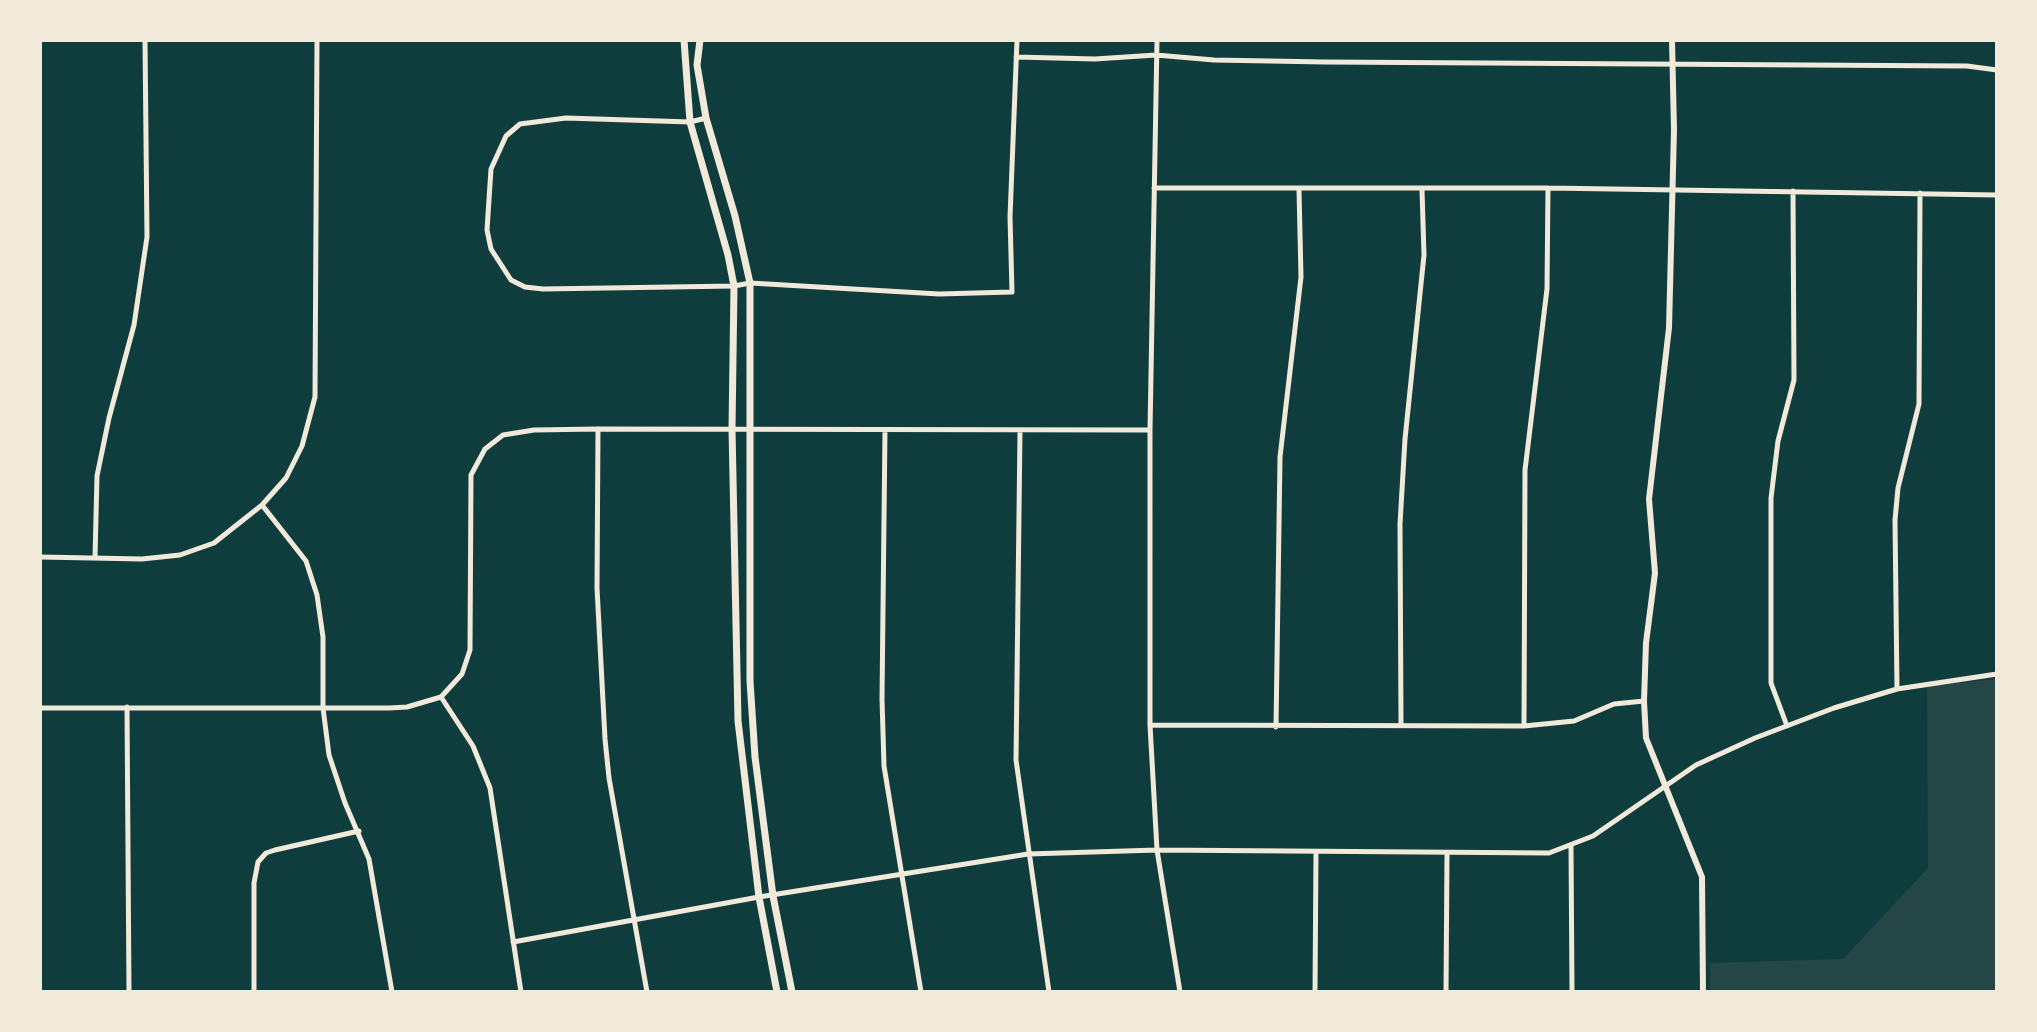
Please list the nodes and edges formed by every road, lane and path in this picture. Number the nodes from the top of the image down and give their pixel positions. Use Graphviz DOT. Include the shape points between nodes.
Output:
graph roads {
  1 [pos="145,40"];
  2 [pos="317,40"];
  3 [pos="684,40"];
  4 [pos="700,40"];
  5 [pos="1017,40"];
  6 [pos="1157,40"];
  7 [pos="1672,40"];
  8 [pos="1157,55"];
  9 [pos="1016,57"];
  10 [pos="1672,66"];
  11 [pos="1997,70"];
  12 [pos="706,118"];
  13 [pos="690,122"];
  14 [pos="1154,188"];
  15 [pos="1548,188"];
  16 [pos="1299,190"];
  17 [pos="1422,190"];
  18 [pos="1672,190"];
  19 [pos="1793,191"];
  20 [pos="1920,193"];
  21 [pos="1997,195"];
  22 [pos="735,216"];
  23 [pos="718,219"];
  24 [pos="750,283"];
  25 [pos="734,286"];
  26 [pos="598,429"];
  27 [pos="732,429"];
  28 [pos="750,430"];
  29 [pos="885,430"];
  30 [pos="1150,430"];
  31 [pos="1020,431"];
  32 [pos="262,505"];
  33 [pos="40,557"];
  34 [pos="95,558"];
  35 [pos="1997,674"];
  36 [pos="1897,689"];
  37 [pos="441,697"];
  38 [pos="1644,701"];
  39 [pos="127,707"];
  40 [pos="40,708"];
  41 [pos="323,708"];
  42 [pos="1150,725"];
  43 [pos="1401,725"];
  44 [pos="1524,726"];
  45 [pos="1787,726"];
  46 [pos="1276,727"];
  47 [pos="1666,786"];
  48 [pos="359,831"];
  49 [pos="1571,846"];
  50 [pos="1157,850"];
  51 [pos="1316,852"];
  52 [pos="1447,854"];
  53 [pos="1028,855"];
  54 [pos="903,875"];
  55 [pos="773,896"];
  56 [pos="760,897"];
  57 [pos="635,918"];
  58 [pos="513,942"];
  59 [pos="130,992"];
  60 [pos="254,992"];
  61 [pos="392,992"];
  62 [pos="521,992"];
  63 [pos="647,992"];
  64 [pos="777,992"];
  65 [pos="792,992"];
  66 [pos="921,992"];
  67 [pos="1049,992"];
  68 [pos="1180,992"];
  69 [pos="1315,992"];
  70 [pos="1446,992"];
  71 [pos="1572,992"];
  72 [pos="1703,992"];
  1 -- 34 [label="street" via="147,237 134,325 97,476"];
  2 -- 32 [label="street" via="315,397 302,446 285,478"];
  3 -- 13 [label="main road"];
  4 -- 12 [label="main road" via="697,65"];
  5 -- 9 [label="street"];
  6 -- 8 [label="street"];
  7 -- 10 [label="street"];
  8 -- 9 [label="street"];
  8 -- 10 [label="street"];
  8 -- 14 [label="street"];
  9 -- 24 [label="street" via="1012,292 939,294"];
  10 -- 11 [label="street"];
  10 -- 18 [label="street"];
  12 -- 13 [label="street"];
  12 -- 22 [label="main road"];
  13 -- 23 [label="main road"];
  13 -- 25 [label="street" via="566,118 520,124 506,136 491,169 487,200 491,249 511,280 525,287"];
  14 -- 16 [label="street"];
  14 -- 30 [label="street"];
  15 -- 17 [label="street"];
  15 -- 18 [label="street"];
  15 -- 44 [label="street" via="1547,289 1525,470"];
  16 -- 17 [label="street"];
  16 -- 46 [label="street" via="1301,278 1280,457"];
  17 -- 43 [label="street" via="1424,255 1401,524"];
  18 -- 19 [label="street"];
  18 -- 38 [label="street" via="1669,328 1649,499 1655,573"];
  19 -- 20 [label="street"];
  19 -- 45 [label="street" via="1794,380 1778,441 1771,498 1771,683"];
  20 -- 21 [label="street"];
  20 -- 36 [label="street" via="1919,404 1898,488 1895,520"];
  22 -- 23 [label="main road"];
  22 -- 24 [label="main road"];
  23 -- 25 [label="main road"];
  24 -- 25 [label="street"];
  24 -- 28 [label="main road"];
  25 -- 27 [label="main road"];
  26 -- 27 [label="street"];
  26 -- 37 [label="street" via="503,435 490,443 476,463 471,475 469,528 470,650 462,674"];
  26 -- 57 [label="street" via="598,656 609,778"];
  27 -- 28 [label="street"];
  27 -- 56 [label="main road" via="738,721"];
  28 -- 29 [label="street"];
  28 -- 55 [label="main road" via="750,681"];
  29 -- 31 [label="street"];
  29 -- 54 [label="street" via="884,766"];
  30 -- 31 [label="street"];
  30 -- 42 [label="street"];
  31 -- 53 [label="street" via="1016,760"];
  32 -- 34 [label="street" via="214,543 180,555"];
  32 -- 41 [label="street" via="306,561 317,595 323,637"];
  33 -- 34 [label="street"];
  35 -- 36 [label="street"];
  36 -- 45 [label="street"];
  37 -- 41 [label="street" via="407,707"];
  37 -- 58 [label="street" via="473,746 489,788"];
  38 -- 44 [label="street" via="1614,704 1574,722"];
  38 -- 47 [label="street" via="1646,738"];
  39 -- 40 [label="street"];
  39 -- 41 [label="street"];
  39 -- 59 [label="street"];
  41 -- 48 [label="street" via="329,755"];
  42 -- 46 [label="street"];
  42 -- 50 [label="street"];
  43 -- 44 [label="street"];
  43 -- 46 [label="street"];
  45 -- 47 [label="street" via="1722,751"];
  47 -- 49 [label="street"];
  47 -- 72 [label="street" via="1702,877"];
  48 -- 60 [label="street" via="275,850 258,862"];
  48 -- 61 [label="street" via="369,859"];
  49 -- 52 [label="street" via="1549,853"];
  49 -- 71 [label="street"];
  50 -- 51 [label="street"];
  50 -- 53 [label="street"];
  50 -- 68 [label="street"];
  51 -- 52 [label="street"];
  51 -- 69 [label="street"];
  52 -- 70 [label="street"];
  53 -- 54 [label="street"];
  53 -- 67 [label="street"];
  54 -- 55 [label="street"];
  54 -- 66 [label="street"];
  55 -- 56 [label="street"];
  55 -- 65 [label="main road"];
  56 -- 57 [label="street"];
  56 -- 64 [label="main road"];
  57 -- 58 [label="street"];
  57 -- 63 [label="street"];
  58 -- 62 [label="street"];
}
